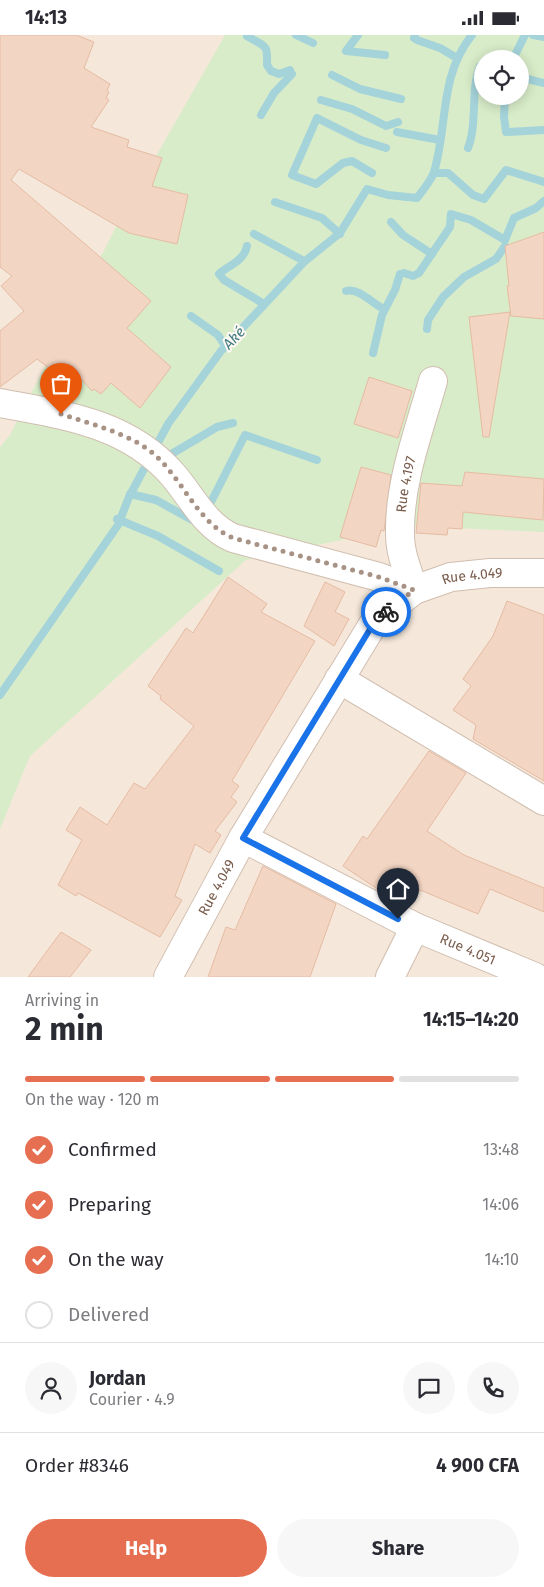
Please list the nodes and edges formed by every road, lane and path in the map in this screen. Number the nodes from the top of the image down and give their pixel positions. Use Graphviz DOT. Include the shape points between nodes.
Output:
graph roads {
  1 [pos="433,381"];
  2 [pos="0,403"];
  3 [pos="544,573"];
  4 [pos="414,590"];
  5 [pos="339,679"];
  6 [pos="544,801"];
  7 [pos="243,838"];
  8 [pos="415,927"];
  9 [pos="168,977"];
  10 [pos="390,977"];
  11 [pos="532,977"];
  1 -- 4 [label="street, Rue 4.197" via="402,499 400,535"];
  2 -- 4 [label="street" via="61,414 117,433 147,449 173,475 212,525 227,536 379,577"];
  3 -- 4 [label="street, Rue 4.049" via="451,577"];
  4 -- 5 [label="street, Rue 4.049" via="375,621"];
  5 -- 6 [label="street"];
  5 -- 7 [label="street, Rue 4.049"];
  7 -- 8 [label="street, Rue 4.051"];
  7 -- 9 [label="street, Rue 4.049"];
  8 -- 10 [label="street"];
  8 -- 11 [label="street, Rue 4.051"];
}
